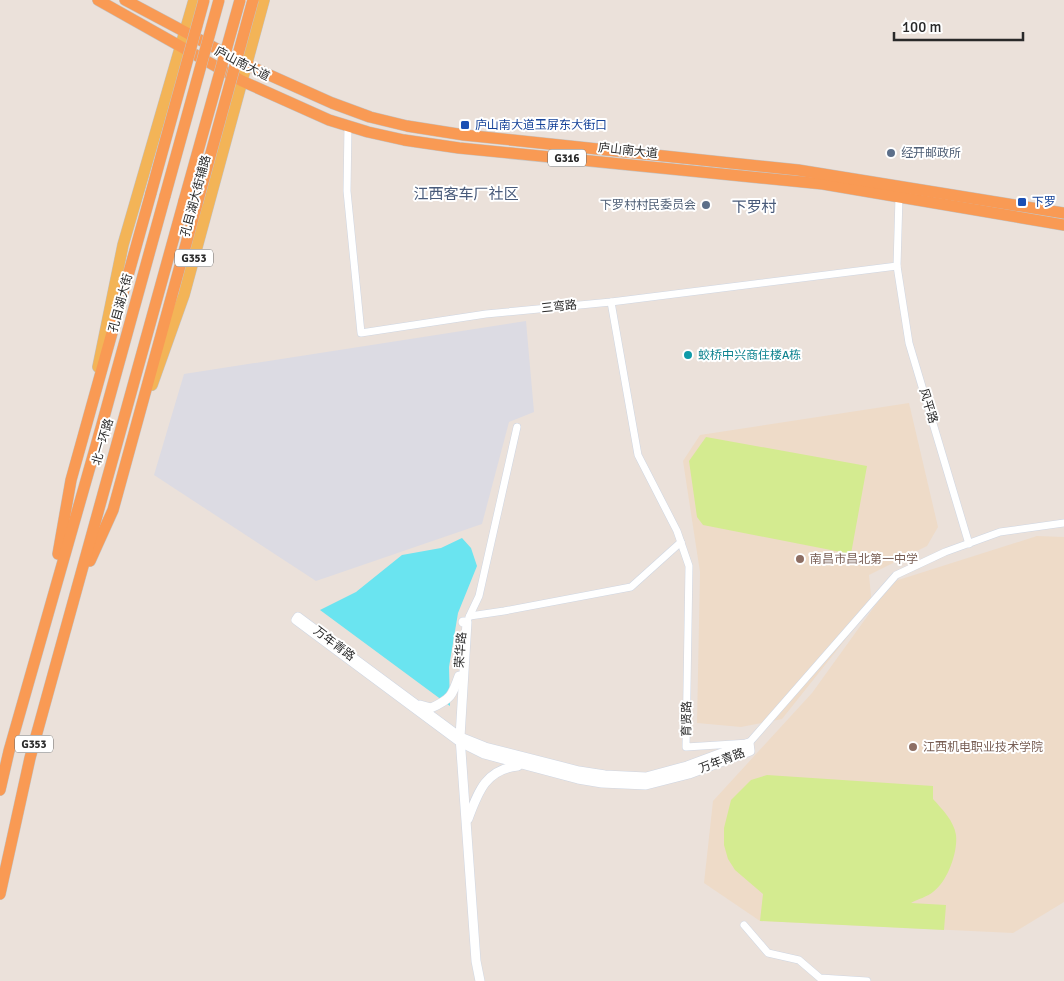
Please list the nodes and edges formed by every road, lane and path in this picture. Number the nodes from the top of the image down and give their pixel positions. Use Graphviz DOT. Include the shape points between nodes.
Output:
graph roads {
  1 [pos="98,0"];
  2 [pos="125,0"];
  3 [pos="194,0"];
  4 [pos="204,0"];
  5 [pos="219,0"];
  6 [pos="240,0"];
  7 [pos="253,0"];
  8 [pos="264,0"];
  9 [pos="184,32"];
  10 [pos="180,48"];
  11 [pos="247,65"];
  12 [pos="242,81"];
  13 [pos="348,126"];
  14 [pos="899,197"];
  15 [pos="1064,213"];
  16 [pos="1064,225"];
  17 [pos="896,266"];
  18 [pos="611,302"];
  19 [pos="87,418"];
  20 [pos="516,427"];
  21 [pos="129,448"];
  22 [pos="1064,523"];
  23 [pos="681,542"];
  24 [pos="969,544"];
  25 [pos="75,595"];
  26 [pos="48,613"];
  27 [pos="469,619"];
  28 [pos="459,676"];
  29 [pos="416,704"];
  30 [pos="458,738"];
  31 [pos="749,743"];
  32 [pos="524,765"];
  33 [pos="0,790"];
  34 [pos="466,824"];
  35 [pos="0,894"];
  36 [pos="744,925"];
  37 [pos="474,981"];
  38 [pos="480,981"];
  39 [pos="867,981"];
  1 -- 10 [label="highway, 庐山南大道 / G316"];
  2 -- 9 [label="highway, 庐山南大道 / G316"];
  3 -- 9 [label="main road"];
  4 -- 19 [label="highway, bridge"];
  5 -- 26 [label="highway, 孔目湖大街, bridge"];
  6 -- 25 [label="highway, 北一环路, bridge"];
  7 -- 21 [label="highway, bridge"];
  8 -- 11 [label="main road, 孔目湖大街辅路"];
  9 -- 10 [label="main road, G353"];
  9 -- 11 [label="highway, 庐山南大道 / G316"];
  10 -- 12 [label="highway, 庐山南大道 / G316"];
  10 -- 19 [label="main road, G353" via="123,245"];
  11 -- 12 [label="main road, 孔目湖大街辅路 / G353"];
  11 -- 15 [label="highway, 庐山南大道 / G316" via="332,103 408,126 464,135 798,170"];
  12 -- 13 [label="highway, 庐山南大道 / G316"];
  12 -- 21 [label="main road, 孔目湖大街辅路 / G353" via="184,295"];
  13 -- 14 [label="highway, 庐山南大道 / G316" via="404,140 459,148 824,184"];
  13 -- 18 [label="street, 三弯路" via="347,191 361,333 486,314"];
  14 -- 16 [label="highway, 庐山南大道 / G316"];
  14 -- 17 [label="street"];
  17 -- 18 [label="street, 三弯路"];
  17 -- 24 [label="street, 风平路" via="909,343"];
  18 -- 23 [label="street, 育贤路" via="638,456"];
  19 -- 26 [label="highway, G353" via="71,480"];
  20 -- 27 [label="street" via="479,596"];
  21 -- 25 [label="highway, G353" via="113,510"];
  22 -- 24 [label="street" via="1000,532"];
  23 -- 27 [label="street" via="631,587"];
  23 -- 31 [label="street, 育贤路" via="689,566 686,746"];
  24 -- 31 [label="street" via="896,575"];
  25 -- 35 [label="highway, 北一环路 / G353" via="30,758"];
  26 -- 33 [label="highway, G353"];
  27 -- 28 [label="street, 荣华路" via="463,622"];
  27 -- 30 [label="street, 荣华路"];
  28 -- 29 [label="street" via="453,695 441,704 431,708"];
  28 -- 30 [label="street, 荣华路"];
  29 -- 30 [label="street, 万年青路"];
  29 -- 30 [label="street, 万年青路" via="298,617 296,620"];
  30 -- 31 [label="street, 万年青路" via="604,776 646,777"];
  30 -- 32 [label="street, 万年青路" via="484,754"];
  30 -- 34 [label="street, 荣华路"];
  30 -- 37 [label="street, 荣华路"];
  31 -- 32 [label="street, 万年青路" via="750,751 689,774 646,785 602,783"];
  32 -- 34 [label="street" via="507,767 486,781 477,793"];
  34 -- 38 [label="street, 荣华路"];
  36 -- 39 [label="street" via="768,953 798,960 820,978"];
}
